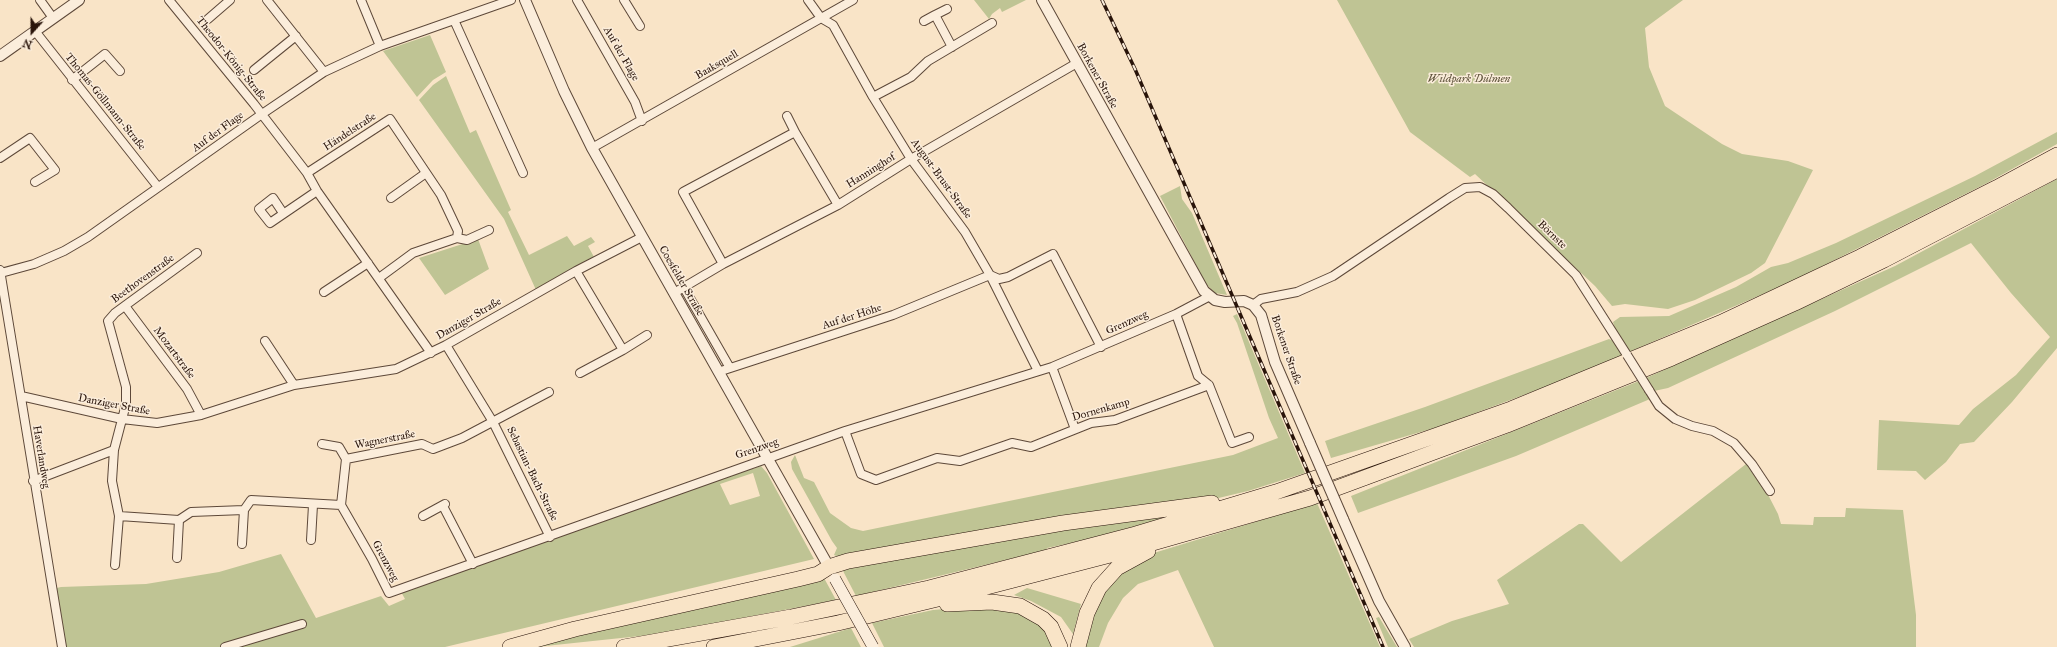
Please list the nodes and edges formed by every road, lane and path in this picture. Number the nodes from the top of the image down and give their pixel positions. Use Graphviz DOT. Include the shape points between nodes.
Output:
graph roads {
  1 [pos="40,0"];
  2 [pos="79,0"];
  3 [pos="169,0"];
  4 [pos="230,0"];
  5 [pos="267,0"];
  6 [pos="361,0"];
  7 [pos="511,0"];
  8 [pos="526,0"];
  9 [pos="577,0"];
  10 [pos="624,0"];
  11 [pos="808,0"];
  12 [pos="854,0"];
  13 [pos="1042,0"];
  14 [pos="946,9"];
  15 [pos="935,16"];
  16 [pos="53,18"];
  17 [pos="820,18"];
  18 [pos="208,19"];
  19 [pos="454,20"];
  20 [pos="924,21"];
  21 [pos="992,23"];
  22 [pos="640,26"];
  23 [pos="35,31"];
  24 [pos="296,36"];
  25 [pos="380,46"];
  26 [pos="952,47"];
  27 [pos="0,56"];
  28 [pos="1077,64"];
  29 [pos="254,70"];
  30 [pos="120,71"];
  31 [pos="324,72"];
  32 [pos="72,80"];
  33 [pos="873,97"];
  34 [pos="262,114"];
  35 [pos="787,116"];
  36 [pos="642,121"];
  37 [pos="795,132"];
  38 [pos="592,148"];
  39 [pos="2057,154"];
  40 [pos="0,158"];
  41 [pos="911,159"];
  42 [pos="2057,170"];
  43 [pos="307,173"];
  44 [pos="426,173"];
  45 [pos="523,173"];
  46 [pos="35,182"];
  47 [pos="158,187"];
  48 [pos="317,191"];
  49 [pos="390,198"];
  50 [pos="838,204"];
  51 [pos="283,213"];
  52 [pos="490,230"];
  53 [pos="642,237"];
  54 [pos="457,238"];
  55 [pos="197,252"];
  56 [pos="368,263"];
  57 [pos="723,264"];
  58 [pos="0,272"];
  59 [pos="576,272"];
  60 [pos="990,275"];
  61 [pos="379,278"];
  62 [pos="683,286"];
  63 [pos="324,292"];
  64 [pos="674,293"];
  65 [pos="1210,296"];
  66 [pos="1253,304"];
  67 [pos="125,306"];
  68 [pos="1176,314"];
  69 [pos="647,335"];
  70 [pos="265,340"];
  71 [pos="446,345"];
  72 [pos="1101,347"];
  73 [pos="622,350"];
  74 [pos="431,353"];
  75 [pos="1052,367"];
  76 [pos="730,368"];
  77 [pos="1038,371"];
  78 [pos="718,372"];
  79 [pos="580,373"];
  80 [pos="294,385"];
  81 [pos="1209,385"];
  82 [pos="549,392"];
  83 [pos="21,396"];
  84 [pos="201,415"];
  85 [pos="122,419"];
  86 [pos="493,422"];
  87 [pos="1075,429"];
  88 [pos="845,430"];
  89 [pos="1249,437"];
  90 [pos="322,444"];
  91 [pos="114,450"];
  92 [pos="767,457"];
  93 [pos="346,459"];
  94 [pos="33,481"];
  95 [pos="1770,491"];
  96 [pos="1276,492"];
  97 [pos="313,505"];
  98 [pos="341,505"];
  99 [pos="244,510"];
  100 [pos="119,516"];
  101 [pos="423,516"];
  102 [pos="179,520"];
  103 [pos="1196,530"];
  104 [pos="550,537"];
  105 [pos="311,540"];
  106 [pos="242,544"];
  107 [pos="177,558"];
  108 [pos="473,564"];
  109 [pos="115,565"];
  110 [pos="832,573"];
  111 [pos="879,614"];
  112 [pos="302,624"];
  113 [pos="62,647"];
  114 [pos="225,647"];
  115 [pos="510,647"];
  116 [pos="624,647"];
  117 [pos="714,647"];
  118 [pos="873,647"];
  119 [pos="1060,647"];
  120 [pos="1078,647"];
  121 [pos="1405,647"];
  1 -- 16 [label="street"];
  2 -- 16 [label="street"];
  3 -- 34 [label="street, Theodor-König-Straße"];
  4 -- 18 [label="street"];
  5 -- 24 [label="street"];
  6 -- 25 [label="street"];
  7 -- 19 [label="street, Auf der Flage"];
  8 -- 38 [label="street, Coesfelder Straße" via="564,92"];
  9 -- 36 [label="street, Auf der Flage" via="635,102"];
  10 -- 22 [label="street"];
  11 -- 17 [label="street, August-Brust-Straße"];
  12 -- 17 [label="street, Baaksquell"];
  13 -- 28 [label="street, Borkener Straße"];
  14 -- 15 [label="street"];
  15 -- 20 [label="street"];
  15 -- 26 [label="street"];
  16 -- 23 [label="street"];
  17 -- 33 [label="street, August-Brust-Straße" via="833,25"];
  17 -- 36 [label="street, Baaksquell"];
  19 -- 25 [label="street, Auf der Flage"];
  19 -- 45 [label="street"];
  21 -- 26 [label="street"];
  23 -- 27 [label="street"];
  23 -- 32 [label="street, Thomas-Göllmann-Straße"];
  24 -- 29 [label="street"];
  24 -- 31 [label="street"];
  25 -- 31 [label="street, Auf der Flage"];
  26 -- 33 [label="street" via="928,61 912,76"];
  28 -- 41 [label="street, Hanninghof"];
  28 -- 65 [label="street, Borkener Straße" via="1199,282"];
  30 -- 32 [label="street" via="105,54"];
  31 -- 34 [label="street, Auf der Flage"];
  32 -- 47 [label="street, Thomas-Göllmann-Straße"];
  33 -- 41 [label="street, August-Brust-Straße"];
  34 -- 43 [label="street"];
  34 -- 47 [label="street, Auf der Flage"];
  35 -- 37 [label="street"];
  36 -- 38 [label="street, Baaksquell"];
  37 -- 50 [label="street"];
  37 -- 57 [label="street" via="683,192"];
  38 -- 53 [label="street, Coesfelder Straße"];
  39 -- 96 [label="highway" via="1922,226 1720,323 1511,409"];
  40 -- 46 [label="street" via="30,138 55,170"];
  41 -- 50 [label="street, Hanninghof"];
  41 -- 60 [label="street, August-Brust-Straße" via="966,232"];
  42 -- 103 [label="highway" via="1795,303 1601,388 1310,498"];
  43 -- 44 [label="street, Händelstraße" via="390,119"];
  43 -- 48 [label="street"];
  44 -- 49 [label="street"];
  44 -- 54 [label="street, Händelstraße" via="441,195 455,224"];
  47 -- 58 [label="street, Auf der Flage" via="64,251 34,264"];
  48 -- 51 [label="street"];
  48 -- 56 [label="street"];
  50 -- 57 [label="street, Hanninghof"];
  52 -- 54 [label="street" via="467,240"];
  53 -- 59 [label="street, Danziger Straße"];
  53 -- 64 [label="street, Coesfelder Straße"];
  54 -- 61 [label="street" via="413,253"];
  55 -- 67 [label="street, Beethovenstraße"];
  56 -- 61 [label="street"];
  56 -- 63 [label="street"];
  57 -- 62 [label="street, Hanninghof"];
  58 -- 83 [label="street, Haverlandweg"];
  59 -- 71 [label="street, Danziger Straße"];
  59 -- 73 [label="street"];
  60 -- 72 [label="street" via="999,279 1008,276 1053,254"];
  60 -- 76 [label="street, Auf der Höhe" via="892,315"];
  60 -- 77 [label="street, August-Brust-Straße"];
  61 -- 74 [label="street"];
  62 -- 64 [label="street, Hanninghof"];
  62 -- 76 [label="street, Coesfelder Straße"];
  64 -- 78 [label="street, Coesfelder Straße"];
  65 -- 66 [label="street" via="1225,302 1244,301"];
  65 -- 68 [label="street, Grenzweg"];
  66 -- 95 [label="street, Börnste, bridge" via="1260,299 1297,292 1333,276 1449,198 1466,188 1480,187 1493,194 1576,275 1659,406 1675,419 1713,431 1734,443"];
  66 -- 121 [label="street, Borkener Straße, bridge" via="1261,315 1275,362 1379,601"];
  67 -- 84 [label="street, Mozartstraße" via="187,389"];
  67 -- 85 [label="street, Beethovenstraße" via="108,321 126,387 126,404"];
  68 -- 72 [label="street, Grenzweg"];
  68 -- 81 [label="street" via="1198,376"];
  69 -- 73 [label="street"];
  70 -- 80 [label="street"];
  71 -- 74 [label="street, Danziger Straße"];
  71 -- 86 [label="street, Sebastian-Bach-Straße"];
  72 -- 75 [label="street, Grenzweg"];
  73 -- 79 [label="street"];
  74 -- 80 [label="street, Danziger Straße" via="396,369"];
  75 -- 77 [label="street, Grenzweg"];
  75 -- 87 [label="street"];
  76 -- 78 [label="street, Auf der Höhe"];
  77 -- 88 [label="street, Grenzweg"];
  78 -- 92 [label="street, Coesfelder Straße"];
  80 -- 84 [label="street, Danziger Straße"];
  81 -- 87 [label="street, Dornenkamp" via="1115,420 1090,423"];
  81 -- 89 [label="street" via="1232,443"];
  82 -- 86 [label="street, Sebastian-Bach-Straße"];
  83 -- 85 [label="street, Danziger Straße"];
  83 -- 94 [label="street, Haverlandweg"];
  84 -- 85 [label="street, Danziger Straße" via="157,424"];
  85 -- 91 [label="street"];
  86 -- 93 [label="street, Wagnerstraße" via="434,449 422,444"];
  86 -- 104 [label="street, Sebastian-Bach-Straße"];
  87 -- 88 [label="street, Dornenkamp" via="1031,447 1012,443 960,461 937,458 876,480 861,474"];
  88 -- 92 [label="street, Grenzweg"];
  90 -- 93 [label="street, Wagnerstraße" via="339,447"];
  91 -- 94 [label="street"];
  91 -- 100 [label="street" via="112,481"];
  92 -- 104 [label="street, Grenzweg"];
  92 -- 110 [label="street, Coesfelder Straße"];
  93 -- 98 [label="street, Wagnerstraße"];
  94 -- 113 [label="street, Haverlandweg"];
  96 -- 110 [label="highway" via="1240,495 1197,506 1063,523 848,562"];
  96 -- 116 [label="highway" via="1120,538 937,586 791,617"];
  97 -- 98 [label="street"];
  97 -- 99 [label="street" via="251,500"];
  97 -- 105 [label="street"];
  98 -- 108 [label="street, Grenzweg" via="389,593"];
  99 -- 102 [label="street" via="192,512"];
  99 -- 106 [label="street"];
  100 -- 102 [label="street"];
  100 -- 109 [label="street"];
  101 -- 108 [label="street" via="444,505"];
  102 -- 107 [label="street"];
  103 -- 111 [label="highway" via="1045,573"];
  103 -- 120 [label="highway" via="1141,554 1117,568 1099,588 1087,613"];
  104 -- 108 [label="street, Grenzweg"];
  110 -- 115 [label="highway" via="818,574 575,629"];
  110 -- 118 [label="main road, bridge"];
  111 -- 117 [label="highway"];
  111 -- 119 [label="highway" via="950,604 1006,603 1020,606 1043,618 1051,627"];
  112 -- 114 [label="street"];
}
